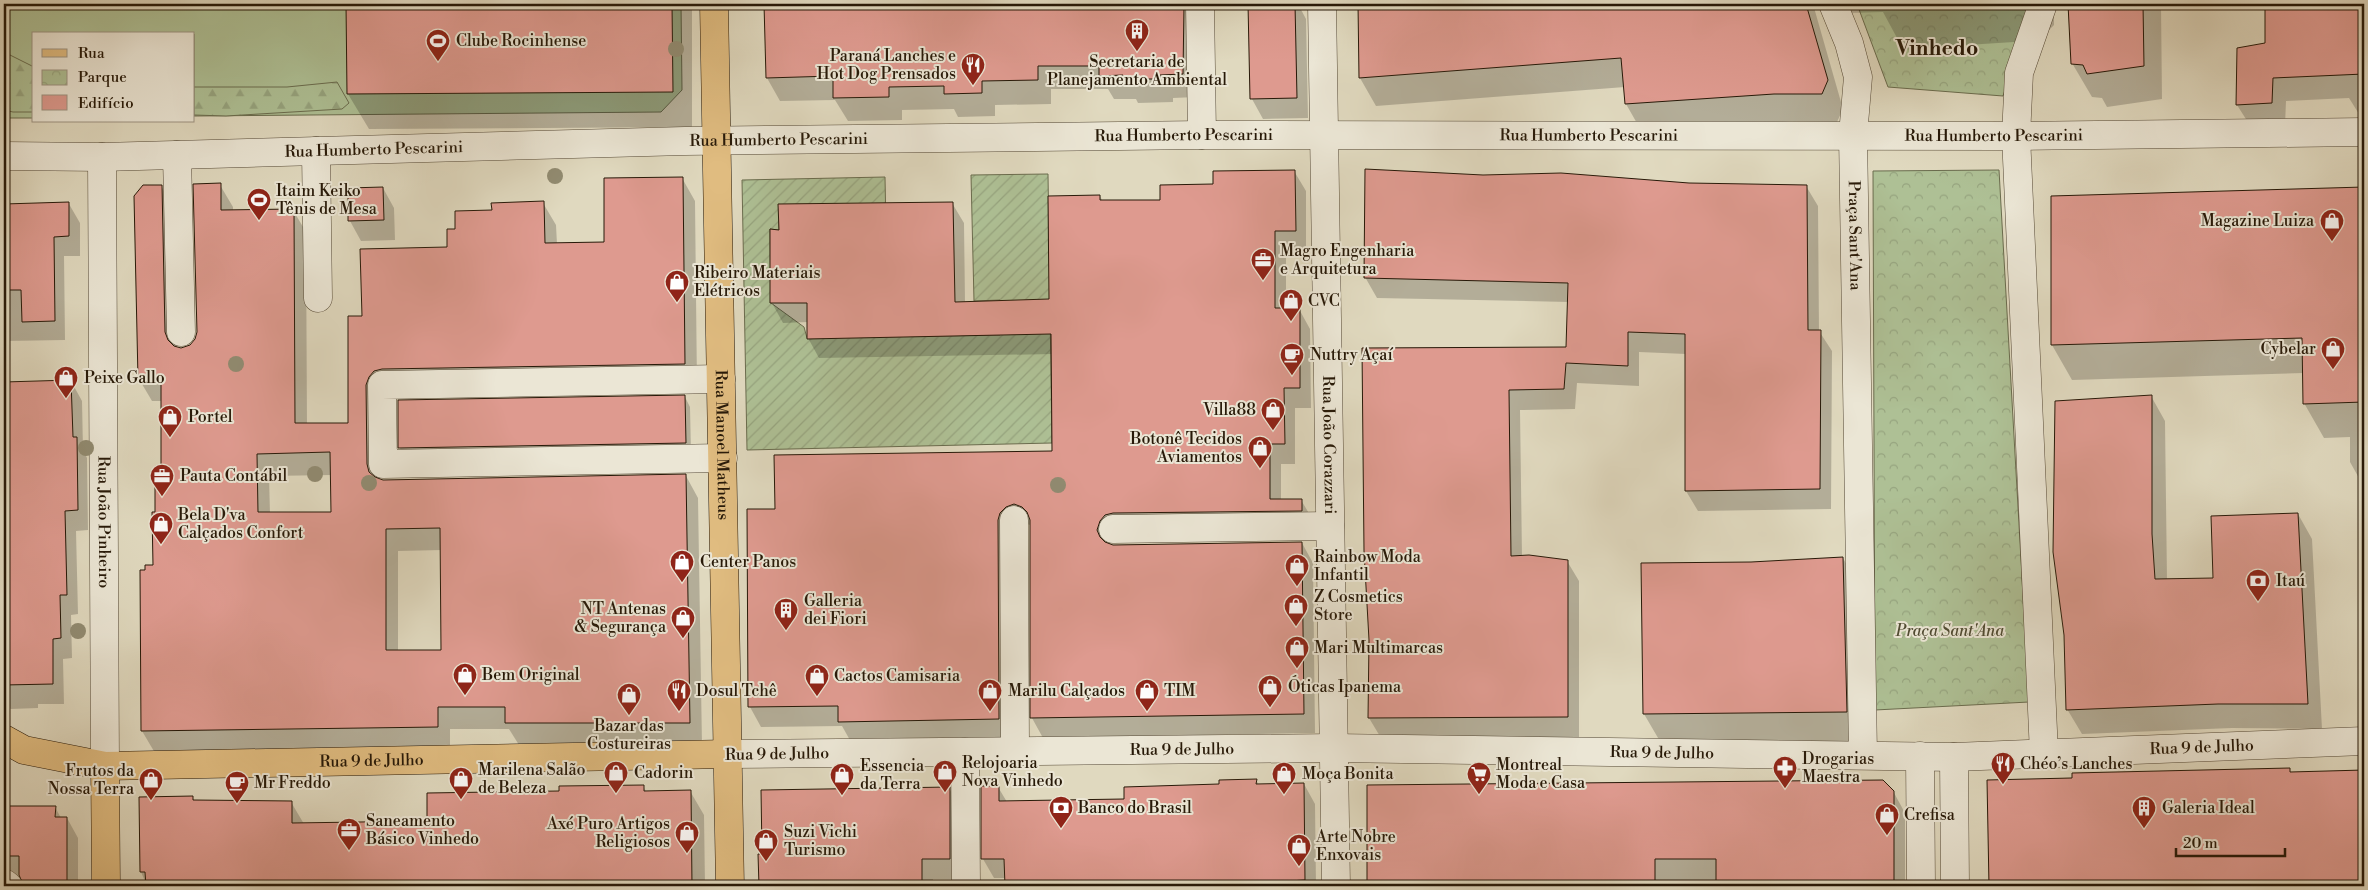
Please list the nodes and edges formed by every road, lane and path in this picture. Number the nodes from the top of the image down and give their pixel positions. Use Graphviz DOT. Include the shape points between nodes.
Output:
graph roads {
  1 [pos="714,4"];
  2 [pos="1200,4"];
  3 [pos="1322,4"];
  4 [pos="1833,4"];
  5 [pos="2042,4"];
  6 [pos="2364,132"];
  7 [pos="1323,134"];
  8 [pos="1202,135"];
  9 [pos="1853,135"];
  10 [pos="2016,136"];
  11 [pos="717,141"];
  12 [pos="316,151"];
  13 [pos="177,155"];
  14 [pos="4,156"];
  15 [pos="102,157"];
  16 [pos="318,298"];
  17 [pos="181,332"];
  18 [pos="721,379"];
  19 [pos="722,458"];
  20 [pos="1014,520"];
  21 [pos="1330,526"];
  22 [pos="1113,529"];
  23 [pos="4,739"];
  24 [pos="2364,740"];
  25 [pos="1334,748"];
  26 [pos="1015,751"];
  27 [pos="965,752"];
  28 [pos="2044,753"];
  29 [pos="728,754"];
  30 [pos="1863,756"];
  31 [pos="1920,756"];
  32 [pos="1954,757"];
  33 [pos="105,766"];
  34 [pos="4,883"];
  35 [pos="8,886"];
  36 [pos="106,886"];
  37 [pos="730,886"];
  38 [pos="966,886"];
  39 [pos="1336,886"];
  40 [pos="1921,886"];
  41 [pos="1955,886"];
  1 -- 11 [label="main road, Rua Manoel Matheus"];
  2 -- 8 [label="street"];
  3 -- 7 [label="street, Rua João Corazzari"];
  4 -- 9 [label="street, Praça Sant'Ana" via="1849,43 1858,77"];
  5 -- 10 [label="street" via="2019,73"];
  6 -- 10 [label="street, Rua Humberto Pescarini"];
  7 -- 8 [label="street, Rua Humberto Pescarini"];
  7 -- 9 [label="street, Rua Humberto Pescarini"];
  7 -- 21 [label="street, Rua João Corazzari"];
  8 -- 11 [label="street, Rua Humberto Pescarini"];
  9 -- 10 [label="street, Rua Humberto Pescarini"];
  9 -- 30 [label="street, Praça Sant'Ana"];
  10 -- 28 [label="street"];
  11 -- 12 [label="street, Rua Humberto Pescarini"];
  11 -- 18 [label="main road, Rua Manoel Matheus"];
  12 -- 13 [label="street, Rua Humberto Pescarini"];
  12 -- 16 [label="street"];
  13 -- 15 [label="street, Rua Humberto Pescarini"];
  13 -- 17 [label="street"];
  14 -- 15 [label="street, Rua Humberto Pescarini"];
  15 -- 33 [label="street, Rua João Pinheiro"];
  18 -- 19 [label="main road, Rua Manoel Matheus"];
  18 -- 19 [label="street" via="382,385 382,415 383,464"];
  19 -- 29 [label="main road, Rua Manoel Matheus"];
  20 -- 26 [label="street"];
  21 -- 22 [label="street"];
  21 -- 25 [label="street, Rua João Corazzari"];
  23 -- 33 [label="main road, Rua 9 de Julho" via="24,750"];
  24 -- 28 [label="street, Rua 9 de Julho"];
  25 -- 26 [label="street, Rua 9 de Julho"];
  25 -- 30 [label="street, Rua 9 de Julho"];
  25 -- 39 [label="street, Rua João Corazzari"];
  26 -- 27 [label="street, Rua 9 de Julho"];
  27 -- 29 [label="street, Rua 9 de Julho"];
  27 -- 38 [label="street"];
  28 -- 32 [label="street, Rua 9 de Julho"];
  29 -- 33 [label="main road, Rua 9 de Julho"];
  29 -- 37 [label="main road, Rua Manoel Matheus"];
  30 -- 31 [label="street, Rua 9 de Julho"];
  31 -- 32 [label="street, Rua 9 de Julho"];
  31 -- 40 [label="street"];
  32 -- 41 [label="street"];
  33 -- 36 [label="main road, Rua João Pinheiro"];
  34 -- 35 [label="street"];
}
